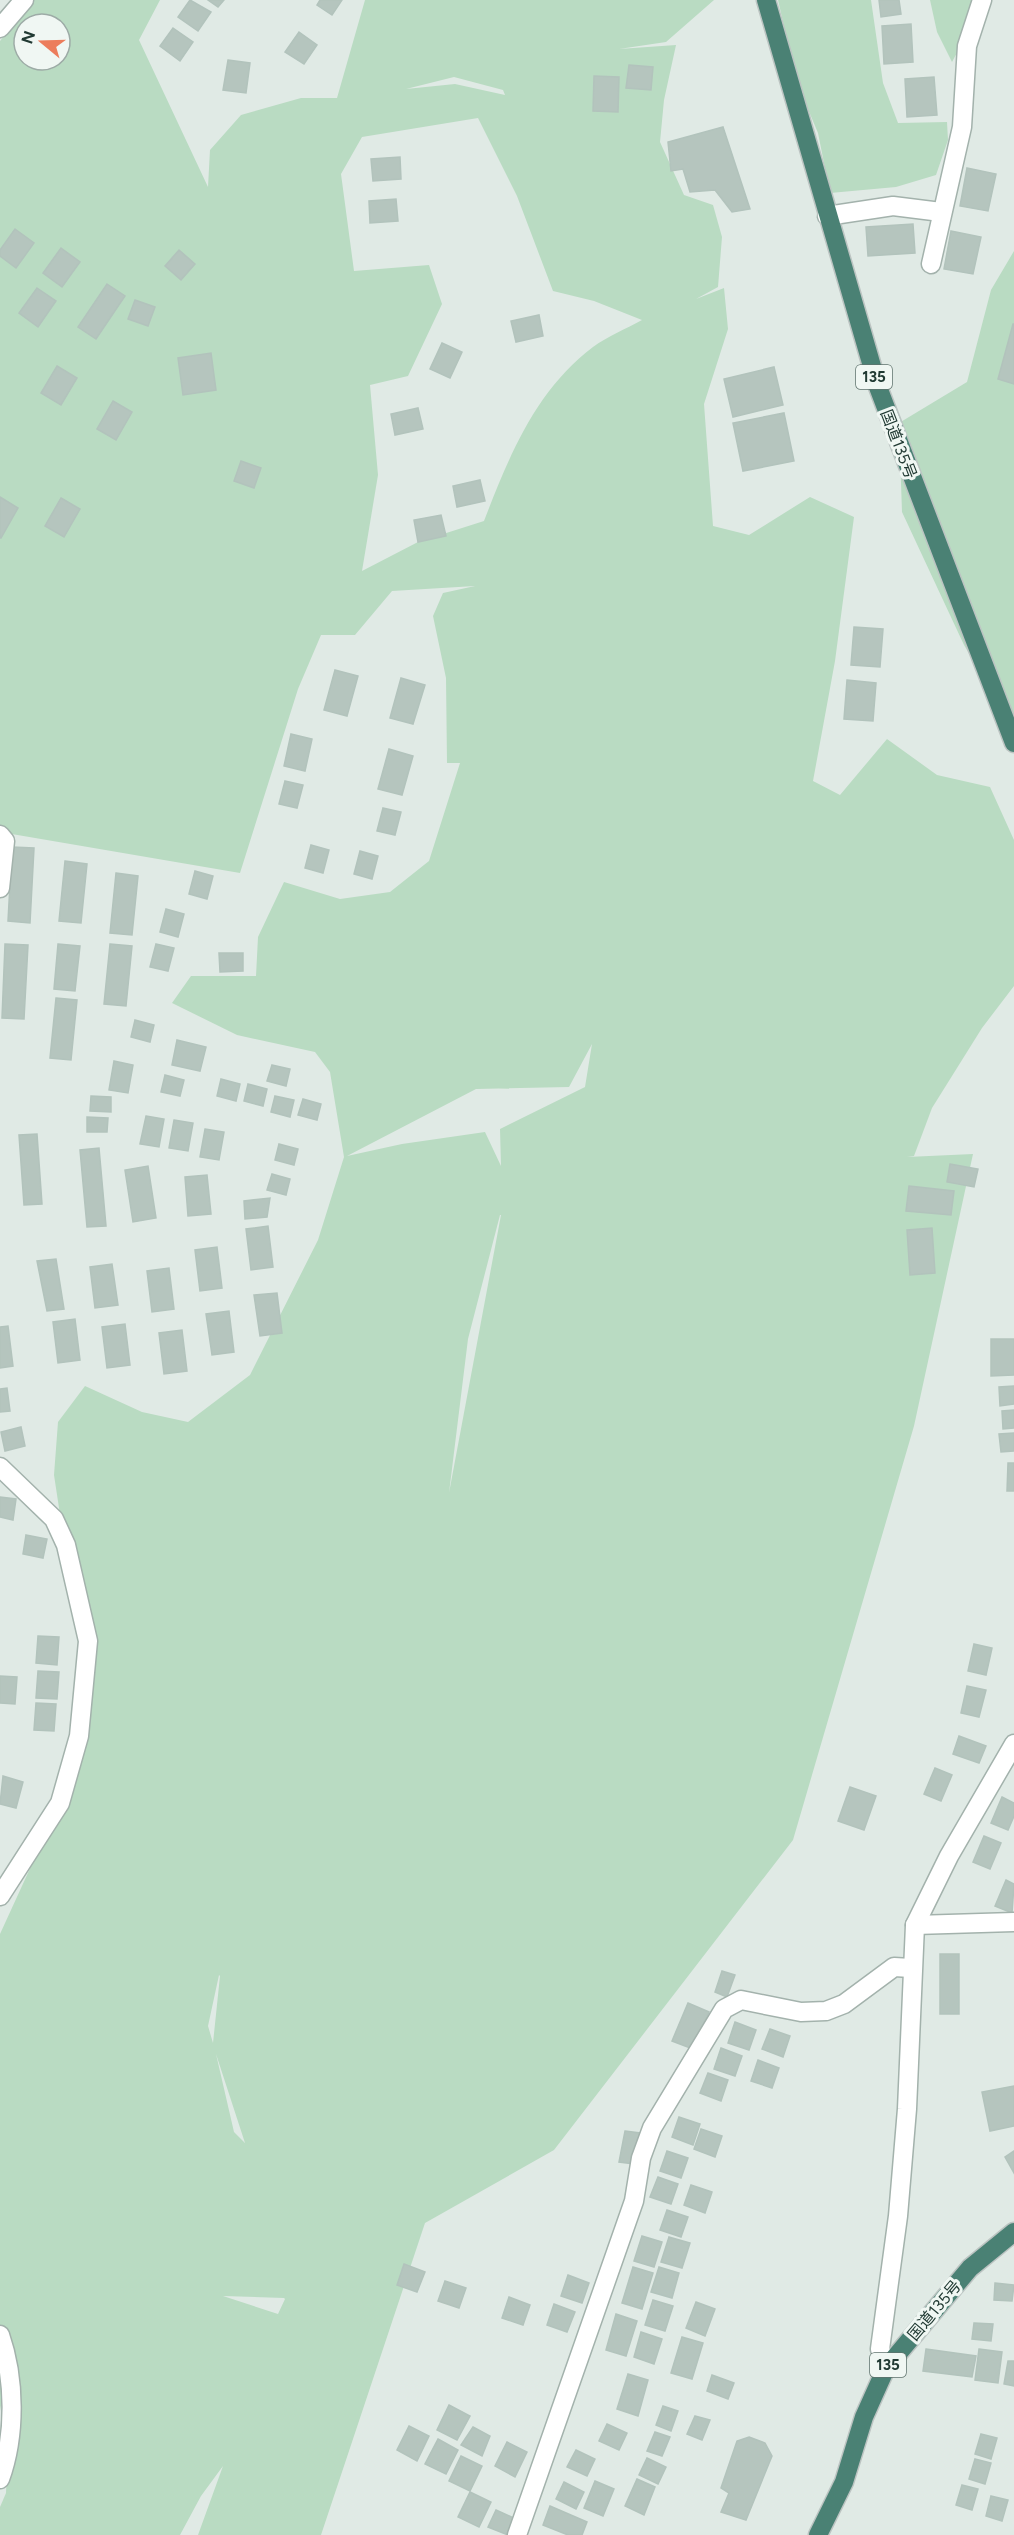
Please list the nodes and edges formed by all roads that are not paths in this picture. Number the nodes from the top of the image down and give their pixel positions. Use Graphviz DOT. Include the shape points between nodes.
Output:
graph roads {
  1 [pos="24,0"];
  2 [pos="766,0"];
  3 [pos="982,0"];
  4 [pos="0,28"];
  5 [pos="941,212"];
  6 [pos="828,216"];
  7 [pos="931,264"];
  8 [pos="1014,743"];
  9 [pos="0,835"];
  10 [pos="0,888"];
  11 [pos="0,1467"];
  12 [pos="1014,1744"];
  13 [pos="0,1896"];
  14 [pos="1014,1922"];
  15 [pos="915,1925"];
  16 [pos="911,1968"];
  17 [pos="1014,2232"];
  18 [pos="0,2334"];
  19 [pos="886,2368"];
  20 [pos="0,2479"];
  21 [pos="517,2535"];
  22 [pos="818,2535"];
  1 -- 4 [label="street"];
  2 -- 6 [label="highway, 国道135号 / 135"];
  3 -- 5 [label="street" via="967,46 963,127"];
  5 -- 6 [label="street" via="893,206"];
  5 -- 7 [label="street"];
  6 -- 8 [label="highway, 国道135号 / 135" via="878,387"];
  9 -- 10 [label="street" via="5,842"];
  11 -- 13 [label="street" via="54,1519 66,1545 88,1641 79,1736 60,1803"];
  12 -- 15 [label="street" via="949,1856"];
  14 -- 15 [label="street"];
  15 -- 16 [label="street"];
  16 -- 19 [label="street" via="907,2109 880,2349"];
  16 -- 21 [label="street" via="894,1967 844,2004 826,2011 801,2012 741,2000 724,2009 652,2128 641,2158 634,2201"];
  17 -- 19 [label="highway, 国道135号 / 135" via="970,2268"];
  18 -- 20 [label="street" via="8,2358 11,2418"];
  19 -- 22 [label="highway, 国道135号 / 135" via="864,2417 844,2482"];
}
